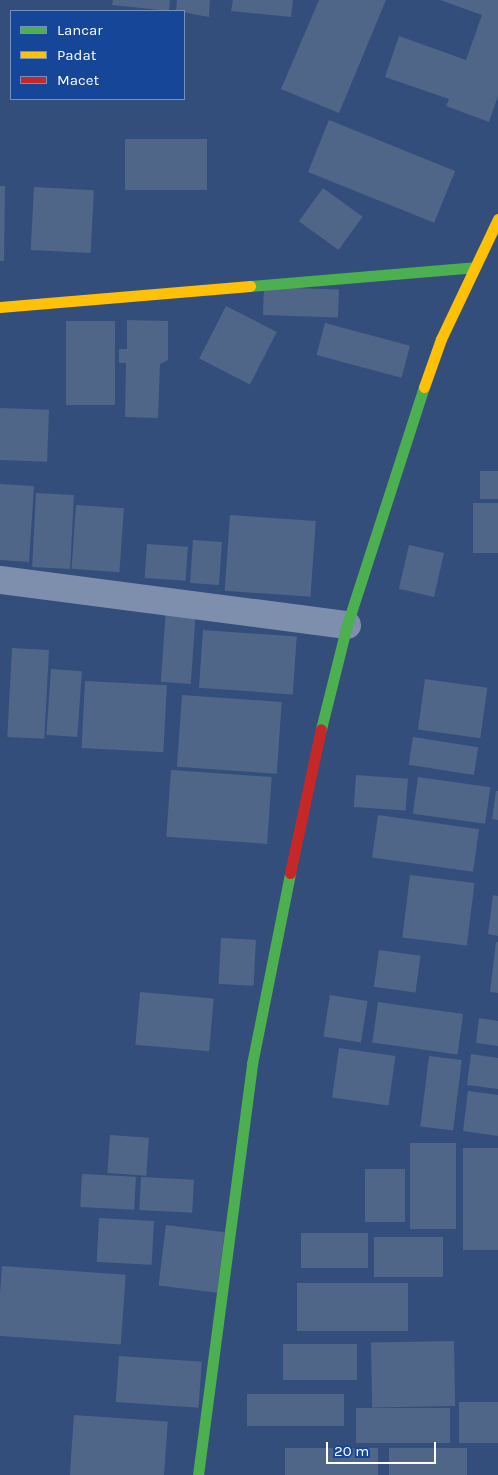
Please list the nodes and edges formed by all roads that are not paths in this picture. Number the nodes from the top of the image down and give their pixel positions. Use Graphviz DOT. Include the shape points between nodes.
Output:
graph roads {
  1 [pos="498,220"];
  2 [pos="474,267"];
  3 [pos="0,307"];
  4 [pos="0,580"];
  5 [pos="347,625"];
  6 [pos="198,1475"];
  1 -- 2 [label="street"];
  2 -- 3 [label="street"];
  2 -- 5 [label="street" via="429,372"];
  4 -- 5 [label="street"];
  5 -- 6 [label="street" via="311,768 263,998"];
}
